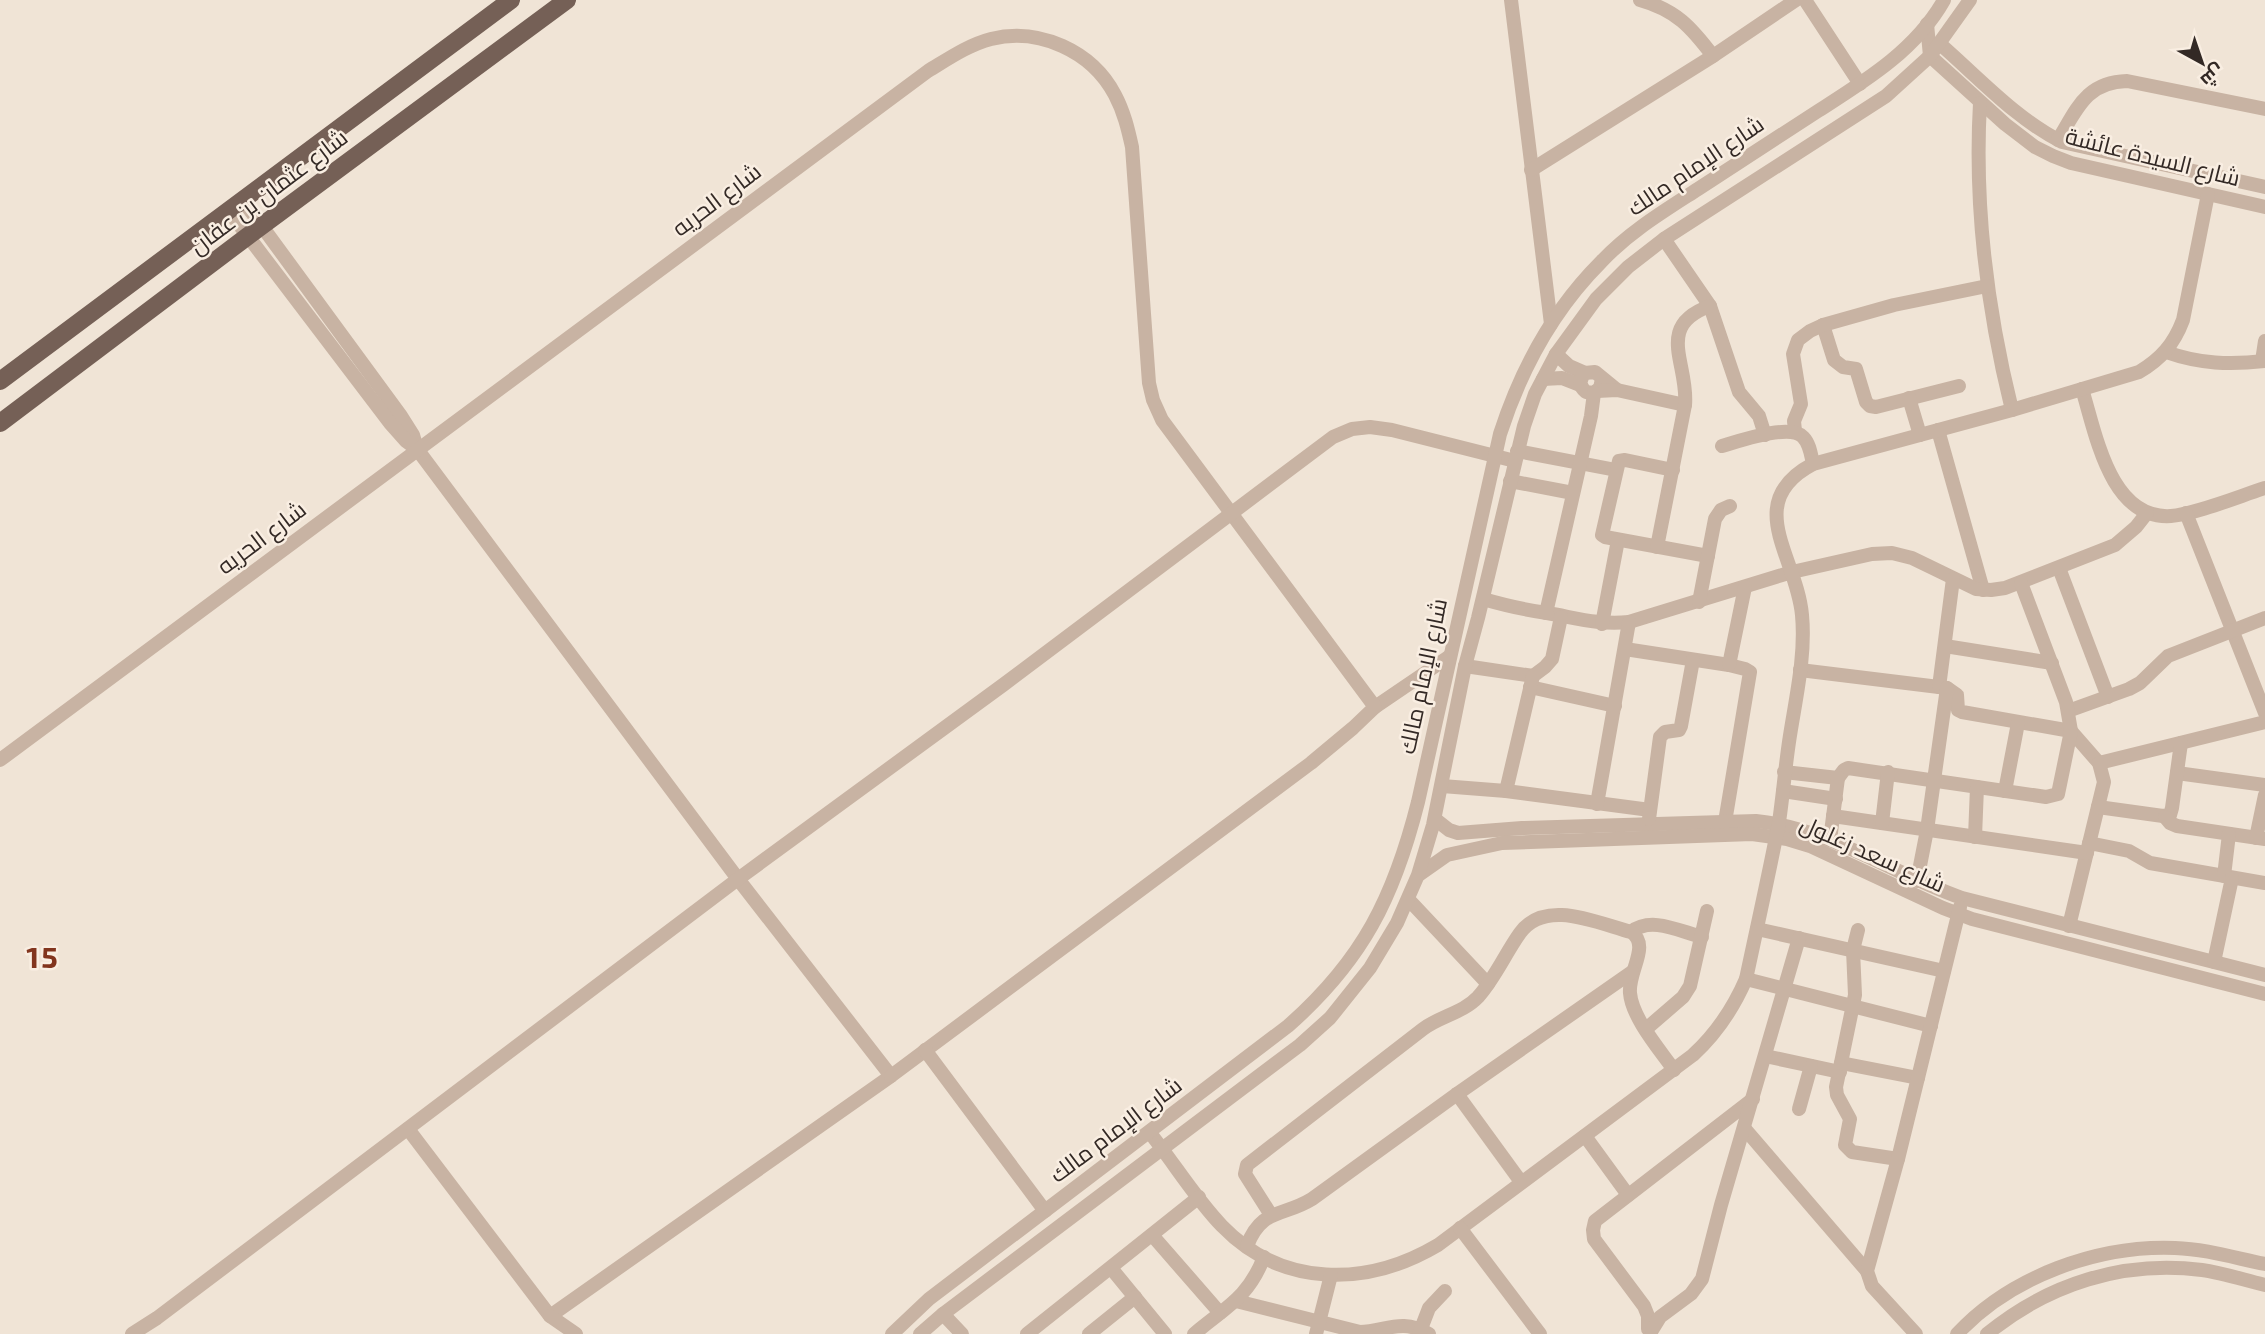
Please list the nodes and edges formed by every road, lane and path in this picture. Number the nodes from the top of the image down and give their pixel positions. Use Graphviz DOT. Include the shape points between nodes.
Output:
graph roads {
  1 [pos="511,0"];
  2 [pos="567,0"];
  3 [pos="1511,0"];
  4 [pos="1640,0"];
  5 [pos="1796,0"];
  6 [pos="1805,0"];
  7 [pos="1944,0"];
  8 [pos="1970,0"];
  9 [pos="1927,24"];
  10 [pos="1940,44"];
  11 [pos="1713,55"];
  12 [pos="1930,56"];
  13 [pos="1860,84"];
  14 [pos="1980,103"];
  15 [pos="2265,109"];
  16 [pos="2058,140"];
  17 [pos="2130,158"];
  18 [pos="1531,170"];
  19 [pos="2126,175"];
  20 [pos="2265,187"];
  21 [pos="2208,194"];
  22 [pos="235,205"];
  23 [pos="2265,207"];
  24 [pos="255,231"];
  25 [pos="1664,239"];
  26 [pos="1987,286"];
  27 [pos="1710,306"];
  28 [pos="1550,324"];
  29 [pos="1823,325"];
  30 [pos="2265,341"];
  31 [pos="2166,352"];
  32 [pos="1556,354"];
  33 [pos="2263,361"];
  34 [pos="1543,379"];
  35 [pos="1583,379"];
  36 [pos="0,381"];
  37 [pos="1959,386"];
  38 [pos="1598,388"];
  39 [pos="2082,389"];
  40 [pos="1909,398"];
  41 [pos="1685,405"];
  42 [pos="2012,410"];
  43 [pos="0,423"];
  44 [pos="1938,430"];
  45 [pos="1795,431"];
  46 [pos="1765,435"];
  47 [pos="1920,435"];
  48 [pos="1722,446"];
  49 [pos="417,449"];
  50 [pos="1495,456"];
  51 [pos="1516,456"];
  52 [pos="1580,463"];
  53 [pos="1813,464"];
  54 [pos="1616,470"];
  55 [pos="1673,470"];
  56 [pos="1510,481"];
  57 [pos="2265,488"];
  58 [pos="1573,493"];
  59 [pos="1730,506"];
  60 [pos="1230,512"];
  61 [pos="2147,513"];
  62 [pos="2186,513"];
  63 [pos="1618,540"];
  64 [pos="1657,547"];
  65 [pos="1708,556"];
  66 [pos="1471,561"];
  67 [pos="1490,564"];
  68 [pos="2059,568"];
  69 [pos="1791,572"];
  70 [pos="1954,579"];
  71 [pos="2021,583"];
  72 [pos="1745,587"];
  73 [pos="1983,590"];
  74 [pos="1483,599"];
  75 [pos="1699,602"];
  76 [pos="1546,613"];
  77 [pos="1459,615"];
  78 [pos="1561,617"];
  79 [pos="1478,618"];
  80 [pos="2265,618"];
  81 [pos="1629,622"];
  82 [pos="1602,624"];
  83 [pos="2233,631"];
  84 [pos="1945,646"];
  85 [pos="1625,649"];
  86 [pos="1450,656"];
  87 [pos="1693,660"];
  88 [pos="2052,663"];
  89 [pos="1729,665"];
  90 [pos="1465,666"];
  91 [pos="1800,670"];
  92 [pos="1532,682"];
  93 [pos="1943,688"];
  94 [pos="2108,697"];
  95 [pos="1615,706"];
  96 [pos="1375,707"];
  97 [pos="2068,711"];
  98 [pos="2265,713"];
  99 [pos="2265,722"];
  100 [pos="2018,723"];
  101 [pos="2071,731"];
  102 [pos="2181,743"];
  103 [pos="0,760"];
  104 [pos="2099,763"];
  105 [pos="1784,772"];
  106 [pos="1888,772"];
  107 [pos="2177,773"];
  108 [pos="1838,778"];
  109 [pos="1933,779"];
  110 [pos="2265,785"];
  111 [pos="1442,786"];
  112 [pos="1977,787"];
  113 [pos="1506,791"];
  114 [pos="2005,791"];
  115 [pos="1783,792"];
  116 [pos="2265,795"];
  117 [pos="1836,799"];
  118 [pos="1597,804"];
  119 [pos="2098,807"];
  120 [pos="1833,816"];
  121 [pos="1650,817"];
  122 [pos="2165,817"];
  123 [pos="1435,819"];
  124 [pos="1725,822"];
  125 [pos="1882,823"];
  126 [pos="1777,830"];
  127 [pos="1927,830"];
  128 [pos="2229,834"];
  129 [pos="1975,837"];
  130 [pos="2260,839"];
  131 [pos="1830,840"];
  132 [pos="2088,848"];
  133 [pos="1419,875"];
  134 [pos="2228,877"];
  135 [pos="738,879"];
  136 [pos="1917,881"];
  137 [pos="2265,883"];
  138 [pos="1962,898"];
  139 [pos="1409,900"];
  140 [pos="1707,911"];
  141 [pos="1958,914"];
  142 [pos="2069,926"];
  143 [pos="1757,929"];
  144 [pos="1858,930"];
  145 [pos="1630,932"];
  146 [pos="1702,937"];
  147 [pos="1799,938"];
  148 [pos="1853,950"];
  149 [pos="2214,962"];
  150 [pos="1944,971"];
  151 [pos="1632,972"];
  152 [pos="2265,975"];
  153 [pos="1746,979"];
  154 [pos="1488,984"];
  155 [pos="1785,989"];
  156 [pos="2265,993"];
  157 [pos="1853,1006"];
  158 [pos="1931,1026"];
  159 [pos="1646,1029"];
  160 [pos="925,1050"];
  161 [pos="1765,1056"];
  162 [pos="1811,1066"];
  163 [pos="1840,1068"];
  164 [pos="1674,1070"];
  165 [pos="891,1076"];
  166 [pos="1918,1078"];
  167 [pos="1457,1094"];
  168 [pos="1753,1099"];
  169 [pos="1799,1109"];
  170 [pos="408,1129"];
  171 [pos="1745,1129"];
  172 [pos="1150,1133"];
  173 [pos="1585,1136"];
  174 [pos="1163,1150"];
  175 [pos="1898,1160"];
  176 [pos="1521,1182"];
  177 [pos="1628,1195"];
  178 [pos="1199,1197"];
  179 [pos="1045,1211"];
  180 [pos="1271,1215"];
  181 [pos="1460,1228"];
  182 [pos="1152,1235"];
  183 [pos="1247,1246"];
  184 [pos="1264,1257"];
  185 [pos="2265,1264"];
  186 [pos="1111,1268"];
  187 [pos="1867,1272"];
  188 [pos="1331,1275"];
  189 [pos="2265,1285"];
  190 [pos="1444,1291"];
  191 [pos="1135,1297"];
  192 [pos="1236,1301"];
  193 [pos="1220,1313"];
  194 [pos="943,1314"];
  195 [pos="551,1316"];
  196 [pos="1318,1328"];
  197 [pos="1423,1332"];
  198 [pos="1648,1332"];
  199 [pos="132,1334"];
  200 [pos="576,1334"];
  201 [pos="892,1334"];
  202 [pos="920,1334"];
  203 [pos="962,1334"];
  204 [pos="1027,1334"];
  205 [pos="1089,1334"];
  206 [pos="1165,1334"];
  207 [pos="1194,1334"];
  208 [pos="1540,1334"];
  209 [pos="1916,1334"];
  210 [pos="1957,1334"];
  211 [pos="1987,1334"];
  1 -- 22 [label="main road, شارع عثمان بن عفان"];
  2 -- 24 [label="main road, شارع عثمان بن عفان"];
  3 -- 18 [label="street"];
  4 -- 11 [label="street" via="1680,18"];
  5 -- 11 [label="street"];
  6 -- 13 [label="street"];
  7 -- 9 [label="street, شارع الإمام مالك"];
  8 -- 10 [label="street, شارع الإمام مالك"];
  9 -- 12 [label="street"];
  9 -- 13 [label="street, شارع الإمام مالك"];
  10 -- 12 [label="street, شارع الإمام مالك"];
  10 -- 16 [label="street, شارع السيدة عائشة" via="2042,132"];
  11 -- 18 [label="street"];
  12 -- 14 [label="street, شارع السيدة عائشة"];
  12 -- 25 [label="street, شارع الإمام مالك" via="1886,96"];
  13 -- 28 [label="street, شارع الإمام مالك" via="1633,233 1602,260"];
  14 -- 19 [label="street, شارع السيدة عائشة" via="2053,156"];
  14 -- 26 [label="street" via="1979,199"];
  15 -- 16 [label="street" via="2118,81 2088,95"];
  16 -- 17 [label="street, شارع السيدة عائشة"];
  17 -- 19 [label="street"];
  17 -- 20 [label="street, شارع السيدة عائشة"];
  18 -- 28 [label="street"];
  19 -- 21 [label="street, شارع السيدة عائشة"];
  21 -- 23 [label="street, شارع السيدة عائشة"];
  21 -- 31 [label="street" via="2183,320"];
  22 -- 24 [label="street"];
  22 -- 36 [label="main road, شارع عثمان بن عفان"];
  24 -- 43 [label="main road, شارع عثمان بن عفان"];
  24 -- 49 [label="street" via="390,424"];
  25 -- 27 [label="street"];
  25 -- 32 [label="street, شارع الإمام مالك" via="1611,282"];
  26 -- 29 [label="street"];
  26 -- 42 [label="street"];
  27 -- 41 [label="street" via="1690,316 1679,331"];
  27 -- 46 [label="street" via="1739,392 1759,416"];
  28 -- 50 [label="street, شارع الإمام مالك" via="1516,388"];
  29 -- 40 [label="street" via="1834,360 1856,369 1868,405"];
  29 -- 45 [label="street" via="1795,346 1793,361 1801,404"];
  30 -- 33 [label="street"];
  31 -- 33 [label="street" via="2212,363"];
  31 -- 39 [label="street" via="2138,372"];
  32 -- 34 [label="street, شارع الإمام مالك"];
  32 -- 35 [label="street"];
  34 -- 35 [label="street"];
  34 -- 51 [label="street, شارع الإمام مالك"];
  35 -- 38 [label="street" via="1595,372"];
  37 -- 40 [label="street"];
  38 -- 41 [label="street"];
  38 -- 52 [label="street"];
  39 -- 42 [label="street"];
  39 -- 61 [label="street" via="2115,482 2122,495"];
  40 -- 47 [label="street"];
  41 -- 55 [label="street"];
  42 -- 44 [label="street"];
  44 -- 47 [label="street"];
  44 -- 73 [label="street"];
  45 -- 46 [label="street"];
  45 -- 53 [label="street" via="1808,444"];
  46 -- 48 [label="street"];
  47 -- 53 [label="street"];
  49 -- 60 [label="street, شارع الحريه" via="928,71 992,39 1028,36 1054,41 1075,52 1114,92 1126,118 1153,400 1162,420"];
  49 -- 103 [label="street, شارع الحريه"];
  49 -- 135 [label="street"];
  50 -- 51 [label="street"];
  50 -- 60 [label="street" via="1392,430 1352,429 1333,437"];
  50 -- 66 [label="street, شارع الإمام مالك"];
  51 -- 52 [label="street"];
  51 -- 56 [label="street, شارع الإمام مالك"];
  52 -- 54 [label="street"];
  52 -- 58 [label="street"];
  53 -- 69 [label="street" via="1786,484 1778,499 1776,524"];
  54 -- 55 [label="street" via="1623,460"];
  54 -- 63 [label="street" via="1601,534"];
  55 -- 64 [label="street"];
  56 -- 58 [label="street"];
  56 -- 67 [label="street, شارع الإمام مالك"];
  57 -- 62 [label="street"];
  58 -- 76 [label="street"];
  59 -- 65 [label="street" via="1715,519"];
  60 -- 96 [label="street, شارع الحريه"];
  60 -- 135 [label="street"];
  61 -- 62 [label="street"];
  61 -- 68 [label="street" via="2115,545"];
  62 -- 83 [label="street"];
  63 -- 64 [label="street"];
  63 -- 82 [label="street"];
  64 -- 65 [label="street"];
  65 -- 75 [label="street"];
  66 -- 67 [label="street" via="1482,569"];
  66 -- 77 [label="street, شارع الإمام مالك"];
  67 -- 74 [label="street, شارع الإمام مالك"];
  68 -- 71 [label="street"];
  68 -- 94 [label="street"];
  69 -- 70 [label="street" via="1882,553 1912,558"];
  69 -- 72 [label="street"];
  69 -- 91 [label="street" via="1802,614"];
  70 -- 73 [label="street"];
  70 -- 84 [label="street"];
  71 -- 73 [label="street"];
  71 -- 88 [label="street"];
  72 -- 75 [label="street"];
  72 -- 89 [label="street"];
  74 -- 76 [label="street"];
  74 -- 79 [label="street, شارع الإمام مالك"];
  75 -- 81 [label="street"];
  76 -- 78 [label="street"];
  77 -- 79 [label="street" via="1472,610"];
  77 -- 86 [label="street, شارع الإمام مالك"];
  78 -- 82 [label="street"];
  78 -- 92 [label="street" via="1552,659"];
  79 -- 90 [label="street, شارع الإمام مالك"];
  80 -- 83 [label="street"];
  81 -- 82 [label="street"];
  81 -- 85 [label="street"];
  83 -- 94 [label="street" via="2168,656 2140,683"];
  83 -- 98 [label="street"];
  84 -- 88 [label="street"];
  84 -- 93 [label="street"];
  85 -- 87 [label="street"];
  85 -- 95 [label="street"];
  86 -- 96 [label="street"];
  86 -- 172 [label="street, شارع الإمام مالك" via="1404,857 1370,930 1342,972 1307,1009"];
  87 -- 89 [label="street"];
  87 -- 121 [label="street" via="1681,726 1660,737"];
  88 -- 97 [label="street"];
  89 -- 124 [label="street" via="1747,669 1751,676"];
  90 -- 92 [label="street"];
  90 -- 111 [label="street, شارع الإمام مالك"];
  91 -- 93 [label="street"];
  91 -- 105 [label="street"];
  92 -- 95 [label="street"];
  92 -- 113 [label="street"];
  93 -- 100 [label="street" via="1957,695 1962,712"];
  93 -- 109 [label="street"];
  94 -- 97 [label="street"];
  95 -- 118 [label="street"];
  96 -- 160 [label="street" via="1311,763"];
  97 -- 101 [label="street"];
  99 -- 102 [label="street"];
  100 -- 101 [label="street"];
  100 -- 114 [label="street"];
  101 -- 104 [label="street"];
  101 -- 114 [label="street" via="2058,793 2046,797"];
  102 -- 104 [label="street"];
  102 -- 107 [label="street"];
  104 -- 119 [label="street" via="2104,782"];
  105 -- 108 [label="street"];
  105 -- 115 [label="street"];
  106 -- 108 [label="street" via="1848,768"];
  106 -- 109 [label="street"];
  106 -- 125 [label="street"];
  107 -- 110 [label="street"];
  107 -- 122 [label="street" via="2172,811"];
  108 -- 117 [label="street"];
  109 -- 112 [label="street"];
  109 -- 127 [label="street"];
  111 -- 113 [label="street"];
  111 -- 123 [label="street, شارع الإمام مالك"];
  112 -- 114 [label="street"];
  112 -- 129 [label="street"];
  113 -- 118 [label="street"];
  115 -- 117 [label="street"];
  115 -- 126 [label="street"];
  116 -- 130 [label="street"];
  117 -- 120 [label="street"];
  118 -- 121 [label="street"];
  119 -- 122 [label="street"];
  119 -- 132 [label="street"];
  120 -- 125 [label="street"];
  120 -- 131 [label="street"];
  121 -- 123 [label="street, شارع سعد زغلول" via="1458,833"];
  121 -- 124 [label="street, شارع سعد زغلول"];
  122 -- 128 [label="street" via="2177,826"];
  123 -- 133 [label="street, شارع الإمام مالك"];
  124 -- 126 [label="street, شارع سعد زغلول" via="1756,821"];
  125 -- 127 [label="street"];
  126 -- 131 [label="street, شارع سعد زغلول" via="1798,828"];
  126 -- 133 [label="street, شارع سعد زغلول" via="1502,843 1447,855"];
  126 -- 141 [label="street, شارع سعد زغلول"];
  126 -- 143 [label="street"];
  127 -- 129 [label="street"];
  127 -- 136 [label="street"];
  128 -- 130 [label="street"];
  128 -- 134 [label="street"];
  129 -- 132 [label="street"];
  131 -- 136 [label="street, شارع سعد زغلول"];
  132 -- 134 [label="street" via="2129,851 2150,863"];
  132 -- 142 [label="street"];
  133 -- 139 [label="street, شارع الإمام مالك"];
  134 -- 137 [label="street"];
  134 -- 149 [label="street"];
  135 -- 165 [label="street"];
  135 -- 170 [label="street"];
  136 -- 138 [label="street, شارع سعد زغلول"];
  138 -- 141 [label="street"];
  138 -- 142 [label="street, شارع سعد زغلول"];
  139 -- 154 [label="street"];
  139 -- 174 [label="street, شارع الإمام مالك" via="1385,946 1330,1017"];
  140 -- 146 [label="street"];
  141 -- 150 [label="street"];
  141 -- 156 [label="street, شارع سعد زغلول"];
  142 -- 149 [label="street, شارع سعد زغلول"];
  143 -- 147 [label="street"];
  143 -- 153 [label="street"];
  144 -- 148 [label="street"];
  145 -- 146 [label="street" via="1646,923"];
  145 -- 151 [label="street" via="1640,944"];
  145 -- 154 [label="street" via="1564,915 1540,917 1521,932"];
  146 -- 159 [label="street" via="1687,992"];
  147 -- 148 [label="street"];
  147 -- 155 [label="street"];
  148 -- 150 [label="street"];
  148 -- 157 [label="street"];
  149 -- 152 [label="street, شارع سعد زغلول"];
  150 -- 158 [label="street"];
  151 -- 159 [label="street" via="1630,995"];
  151 -- 167 [label="street"];
  153 -- 155 [label="street"];
  153 -- 164 [label="street" via="1724,1023"];
  154 -- 180 [label="street" via="1468,1006 1433,1021 1247,1165 1245,1174"];
  155 -- 157 [label="street"];
  155 -- 161 [label="street"];
  157 -- 158 [label="street"];
  157 -- 163 [label="street"];
  158 -- 166 [label="street"];
  159 -- 164 [label="street"];
  160 -- 165 [label="street"];
  160 -- 179 [label="street"];
  161 -- 162 [label="street"];
  161 -- 168 [label="street"];
  162 -- 163 [label="street"];
  162 -- 169 [label="street"];
  163 -- 166 [label="street"];
  163 -- 175 [label="street" via="1837,1095 1850,1119 1846,1148"];
  164 -- 173 [label="street"];
  165 -- 195 [label="street"];
  166 -- 175 [label="street"];
  167 -- 176 [label="street"];
  167 -- 180 [label="street" via="1312,1199"];
  168 -- 171 [label="street"];
  168 -- 177 [label="street"];
  170 -- 195 [label="street"];
  170 -- 199 [label="street"];
  171 -- 187 [label="street"];
  171 -- 198 [label="street" via="1702,1279 1696,1290"];
  172 -- 174 [label="street"];
  172 -- 179 [label="street, شارع الإمام مالك"];
  173 -- 176 [label="street"];
  173 -- 177 [label="street"];
  174 -- 178 [label="street"];
  174 -- 194 [label="street, شارع الإمام مالك"];
  175 -- 187 [label="street"];
  176 -- 181 [label="street"];
  177 -- 198 [label="street" via="1598,1218 1593,1234 1644,1306"];
  178 -- 182 [label="street"];
  178 -- 183 [label="street" via="1220,1224"];
  179 -- 201 [label="street, شارع الإمام مالك" via="929,1299"];
  180 -- 183 [label="street" via="1260,1223"];
  181 -- 188 [label="street" via="1401,1265 1363,1274"];
  181 -- 208 [label="street"];
  182 -- 186 [label="street"];
  182 -- 193 [label="street"];
  183 -- 184 [label="street"];
  184 -- 188 [label="street"];
  184 -- 192 [label="street" via="1258,1273"];
  185 -- 210 [label="street" via="2175,1248 2114,1252 2028,1282"];
  186 -- 191 [label="street"];
  186 -- 204 [label="street"];
  187 -- 209 [label="street" via="1872,1286"];
  188 -- 196 [label="street"];
  189 -- 211 [label="street" via="2204,1270 2114,1272 2056,1290"];
  190 -- 197 [label="street" via="1429,1308"];
  191 -- 205 [label="street"];
  191 -- 206 [label="street"];
  192 -- 193 [label="street"];
  192 -- 196 [label="street"];
  193 -- 207 [label="street"];
  194 -- 202 [label="street, شارع الإمام مالك"];
  194 -- 203 [label="street"];
  195 -- 200 [label="street"];
  196 -- 197 [label="street" via="1360,1332 1395,1325"];
}
